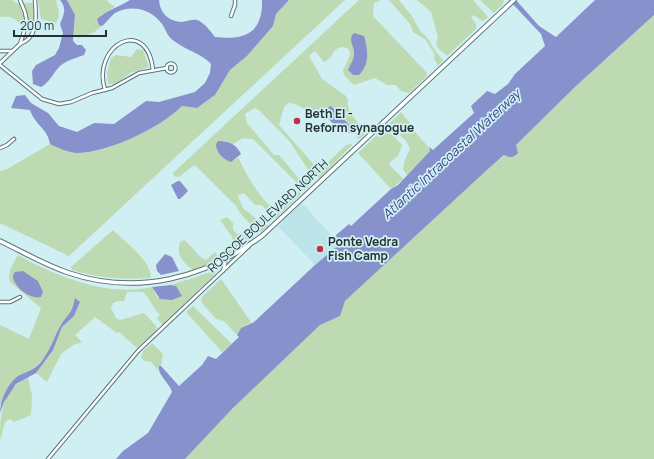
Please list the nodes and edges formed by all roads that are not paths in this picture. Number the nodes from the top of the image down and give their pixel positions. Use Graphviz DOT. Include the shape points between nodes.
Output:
graph roads {
  1 [pos="20,0"];
  2 [pos="35,0"];
  3 [pos="235,0"];
  4 [pos="513,1"];
  5 [pos="231,16"];
  6 [pos="20,44"];
  7 [pos="0,51"];
  8 [pos="12,52"];
  9 [pos="0,64"];
  10 [pos="167,68"];
  11 [pos="153,70"];
  12 [pos="105,90"];
  13 [pos="14,139"];
  14 [pos="0,148"];
  15 [pos="0,241"];
  16 [pos="252,243"];
  17 [pos="226,260"];
  18 [pos="222,273"];
  19 [pos="20,297"];
  20 [pos="0,302"];
  21 [pos="48,459"];
  1 -- 6 [label="street" via="27,23"];
  2 -- 6 [label="street" via="36,26 29,38"];
  3 -- 5 [label="street"];
  4 -- 16 [label="street, ROSCOE BOULEVARD NORTH"];
  6 -- 8 [label="street"];
  7 -- 8 [label="street"];
  8 -- 9 [label="street"];
  9 -- 12 [label="street" via="38,97 50,103 67,104"];
  10 -- 11 [label="street"];
  11 -- 12 [label="street" via="139,73"];
  11 -- 12 [label="street" via="151,56 144,46 130,40 120,42 111,50 105,62"];
  13 -- 14 [label="street"];
  15 -- 17 [label="street" via="69,273 114,282 146,283 173,279"];
  16 -- 17 [label="street"];
  16 -- 18 [label="street, ROSCOE BOULEVARD NORTH"];
  17 -- 18 [label="street"];
  18 -- 21 [label="street, ROSCOE BOULEVARD NORTH" via="138,352"];
  19 -- 20 [label="street" via="10,302"];
}
